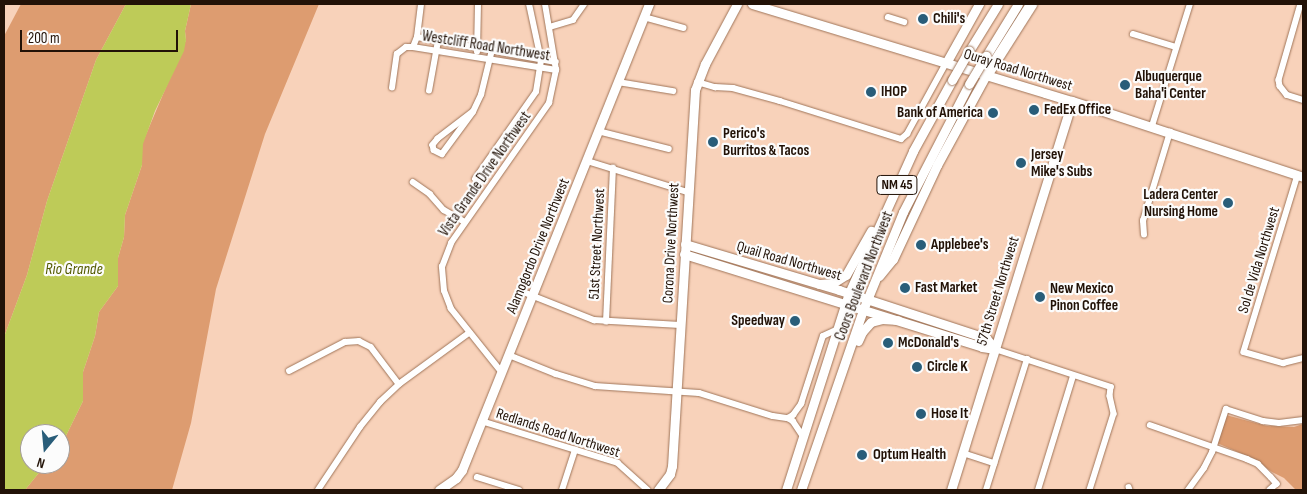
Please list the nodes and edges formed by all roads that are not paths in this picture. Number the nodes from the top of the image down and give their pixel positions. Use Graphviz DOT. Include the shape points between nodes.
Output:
graph roads {
  1 [pos="421,4"];
  2 [pos="478,4"];
  3 [pos="529,4"];
  4 [pos="545,4"];
  5 [pos="584,4"];
  6 [pos="649,4"];
  7 [pos="737,4"];
  8 [pos="752,4"];
  9 [pos="979,4"];
  10 [pos="998,4"];
  11 [pos="1018,4"];
  12 [pos="1031,4"];
  13 [pos="1190,4"];
  14 [pos="1302,4"];
  15 [pos="644,17"];
  16 [pos="888,17"];
  17 [pos="904,22"];
  18 [pos="550,27"];
  19 [pos="684,28"];
  20 [pos="1133,34"];
  21 [pos="417,37"];
  22 [pos="438,41"];
  23 [pos="413,47"];
  24 [pos="1176,47"];
  25 [pos="477,48"];
  26 [pos="436,50"];
  27 [pos="492,50"];
  28 [pos="477,57"];
  29 [pos="490,60"];
  30 [pos="540,60"];
  31 [pos="556,62"];
  32 [pos="946,63"];
  33 [pos="540,68"];
  34 [pos="556,70"];
  35 [pos="986,75"];
  36 [pos="618,82"];
  37 [pos="697,82"];
  38 [pos="392,88"];
  39 [pos="429,91"];
  40 [pos="673,91"];
  41 [pos="1303,100"];
  42 [pos="1072,101"];
  43 [pos="474,112"];
  44 [pos="1152,126"];
  45 [pos="598,131"];
  46 [pos="1170,132"];
  47 [pos="669,148"];
  48 [pos="587,161"];
  49 [pos="613,168"];
  50 [pos="1301,176"];
  51 [pos="475,179"];
  52 [pos="413,182"];
  53 [pos="688,192"];
  54 [pos="885,210"];
  55 [pos="465,222"];
  56 [pos="686,227"];
  57 [pos="1144,234"];
  58 [pos="685,244"];
  59 [pos="704,250"];
  60 [pos="684,254"];
  61 [pos="735,265"];
  62 [pos="874,282"];
  63 [pos="819,284"];
  64 [pos="521,291"];
  65 [pos="849,293"];
  66 [pos="533,295"];
  67 [pos="867,300"];
  68 [pos="845,304"];
  69 [pos="863,310"];
  70 [pos="898,320"];
  71 [pos="606,322"];
  72 [pos="680,326"];
  73 [pos="836,330"];
  74 [pos="469,333"];
  75 [pos="995,349"];
  76 [pos="509,355"];
  77 [pos="1303,358"];
  78 [pos="1027,359"];
  79 [pos="289,371"];
  80 [pos="502,373"];
  81 [pos="1073,376"];
  82 [pos="841,377"];
  83 [pos="399,384"];
  84 [pos="677,392"];
  85 [pos="788,418"];
  86 [pos="1303,420"];
  87 [pos="481,421"];
  88 [pos="1150,425"];
  89 [pos="803,436"];
  90 [pos="1214,446"];
  91 [pos="575,450"];
  92 [pos="963,453"];
  93 [pos="994,463"];
  94 [pos="477,477"];
  95 [pos="318,490"];
  96 [pos="439,490"];
  97 [pos="519,490"];
  98 [pos="562,490"];
  99 [pos="648,490"];
  100 [pos="658,490"];
  101 [pos="786,490"];
  102 [pos="801,490"];
  103 [pos="951,490"];
  104 [pos="986,490"];
  105 [pos="1038,490"];
  106 [pos="1090,490"];
  107 [pos="1188,490"];
  108 [pos="1270,490"];
  1 -- 21 [label="street"];
  2 -- 25 [label="street"];
  3 -- 30 [label="street"];
  4 -- 18 [label="street, Vista Grande Drive Northwest"];
  5 -- 18 [label="street" via="574,20"];
  6 -- 15 [label="street, Alamogordo Drive Northwest"];
  7 -- 37 [label="street, Corona Drive Northwest"];
  8 -- 32 [label="street, Ouray Road Northwest"];
  9 -- 32 [label="street"];
  10 -- 54 [label="street, Coors Boulevard Northwest / NM 45, bridge" via="913,151"];
  11 -- 62 [label="street, Coors Boulevard Northwest / NM 45, bridge" via="969,84 919,179"];
  12 -- 35 [label="highway"];
  13 -- 24 [label="street"];
  14 -- 41 [label="street" via="1279,80 1287,95"];
  15 -- 19 [label="street"];
  15 -- 36 [label="street, Alamogordo Drive Northwest"];
  16 -- 17 [label="street"];
  18 -- 31 [label="street, Vista Grande Drive Northwest"];
  20 -- 24 [label="street"];
  21 -- 22 [label="street, Westcliff Road Northwest"];
  21 -- 23 [label="street"];
  22 -- 25 [label="street, Westcliff Road Northwest"];
  22 -- 26 [label="street"];
  23 -- 26 [label="street, Westcliff Road Northwest"];
  23 -- 38 [label="street" via="406,46 397,54"];
  24 -- 44 [label="street"];
  25 -- 27 [label="street, Westcliff Road Northwest"];
  25 -- 28 [label="street"];
  26 -- 28 [label="street, Westcliff Road Northwest"];
  26 -- 39 [label="street"];
  27 -- 29 [label="street"];
  27 -- 30 [label="street, Westcliff Road Northwest"];
  28 -- 29 [label="street, Westcliff Road Northwest"];
  29 -- 33 [label="street, Westcliff Road Northwest"];
  29 -- 43 [label="street"];
  30 -- 31 [label="street, Westcliff Road Northwest"];
  30 -- 33 [label="street"];
  31 -- 34 [label="street, Vista Grande Drive Northwest"];
  32 -- 35 [label="street, Ouray Road Northwest"];
  32 -- 37 [label="street" via="904,137 893,138 733,88"];
  33 -- 34 [label="street, Westcliff Road Northwest"];
  33 -- 51 [label="street" via="532,100"];
  34 -- 55 [label="street, Vista Grande Drive Northwest" via="546,109"];
  35 -- 42 [label="street, Ouray Road Northwest"];
  35 -- 62 [label="street" via="937,165 894,259"];
  36 -- 40 [label="street"];
  36 -- 45 [label="street, Alamogordo Drive Northwest"];
  37 -- 53 [label="street, Corona Drive Northwest"];
  42 -- 44 [label="street, Ouray Road Northwest"];
  42 -- 75 [label="street, 57th Street Northwest"];
  43 -- 43 [label="street" via="442,154 434,150 433,145"];
  44 -- 46 [label="street, Ouray Road Northwest"];
  45 -- 47 [label="street"];
  45 -- 48 [label="street, Alamogordo Drive Northwest"];
  46 -- 50 [label="street, Ouray Road Northwest"];
  46 -- 57 [label="street" via="1143,221"];
  48 -- 49 [label="street"];
  48 -- 66 [label="street, Alamogordo Drive Northwest"];
  49 -- 53 [label="street"];
  49 -- 71 [label="street, 51st Street Northwest"];
  50 -- 77 [label="street, Sol de Vida Northwest" via="1244,352 1283,363"];
  52 -- 55 [label="street" via="444,210"];
  53 -- 56 [label="street, Corona Drive Northwest"];
  54 -- 63 [label="street" via="846,275 833,283"];
  54 -- 65 [label="street, Coors Boulevard Northwest / NM 45"];
  55 -- 74 [label="street, Vista Grande Drive Northwest" via="448,250 442,271 448,304"];
  56 -- 58 [label="street, Corona Drive Northwest"];
  56 -- 59 [label="street"];
  58 -- 59 [label="street, Quail Road Northwest"];
  58 -- 60 [label="street, Corona Drive Northwest"];
  59 -- 61 [label="street, Quail Road Northwest"];
  60 -- 61 [label="street, Quail Road Northwest"];
  60 -- 72 [label="street, Corona Drive Northwest"];
  61 -- 63 [label="street, Quail Road Northwest"];
  61 -- 68 [label="street, Quail Road Northwest"];
  62 -- 67 [label="street, Coors Boulevard Northwest / NM 45"];
  63 -- 65 [label="street, Quail Road Northwest"];
  64 -- 66 [label="street"];
  65 -- 67 [label="street, Quail Road Northwest"];
  65 -- 68 [label="street, Coors Boulevard Northwest / NM 45"];
  66 -- 71 [label="street"];
  66 -- 76 [label="street, Alamogordo Drive Northwest"];
  67 -- 69 [label="street, Coors Boulevard Northwest / NM 45"];
  67 -- 75 [label="street, Quail Road Northwest" via="986,338"];
  68 -- 69 [label="street, Quail Road Northwest"];
  68 -- 73 [label="street, Coors Boulevard Northwest / NM 45"];
  69 -- 70 [label="street, Quail Road Northwest"];
  69 -- 82 [label="street, Coors Boulevard Northwest / NM 45"];
  70 -- 75 [label="street, Quail Road Northwest"];
  70 -- 82 [label="street" via="875,320 867,325 849,367"];
  71 -- 72 [label="street"];
  72 -- 84 [label="street, Corona Drive Northwest"];
  73 -- 85 [label="street" via="823,336 801,404"];
  73 -- 89 [label="street, Coors Boulevard Northwest / NM 45"];
  74 -- 80 [label="street, Vista Grande Drive Northwest"];
  74 -- 83 [label="street"];
  75 -- 78 [label="street, Quail Road Northwest"];
  75 -- 92 [label="street, 57th Street Northwest"];
  76 -- 80 [label="street, Alamogordo Drive Northwest"];
  76 -- 84 [label="street" via="595,386"];
  78 -- 81 [label="street, Quail Road Northwest"];
  78 -- 93 [label="street"];
  79 -- 83 [label="street" via="345,342 359,341 371,347"];
  80 -- 87 [label="street, Alamogordo Drive Northwest"];
  81 -- 105 [label="street"];
  81 -- 106 [label="street, Quail Road Northwest" via="1111,387 1114,414"];
  82 -- 102 [label="street, Coors Boulevard Northwest / NM 45"];
  83 -- 95 [label="street" via="360,427"];
  84 -- 85 [label="street" via="699,394"];
  84 -- 100 [label="street, Corona Drive Northwest" via="672,466"];
  85 -- 89 [label="street"];
  86 -- 90 [label="street" via="1263,421 1226,409"];
  87 -- 91 [label="street, Redlands Road Northwest"];
  87 -- 96 [label="street, Alamogordo Drive Northwest" via="462,470"];
  88 -- 90 [label="street"];
  89 -- 101 [label="street, Coors Boulevard Northwest / NM 45"];
  90 -- 107 [label="street" via="1204,468"];
  90 -- 108 [label="street" via="1258,464 1276,484"];
  91 -- 98 [label="street"];
  91 -- 99 [label="street, Redlands Road Northwest" via="618,464"];
  92 -- 93 [label="street"];
  92 -- 103 [label="street, 57th Street Northwest"];
  93 -- 104 [label="street"];
  94 -- 97 [label="street"];
}
